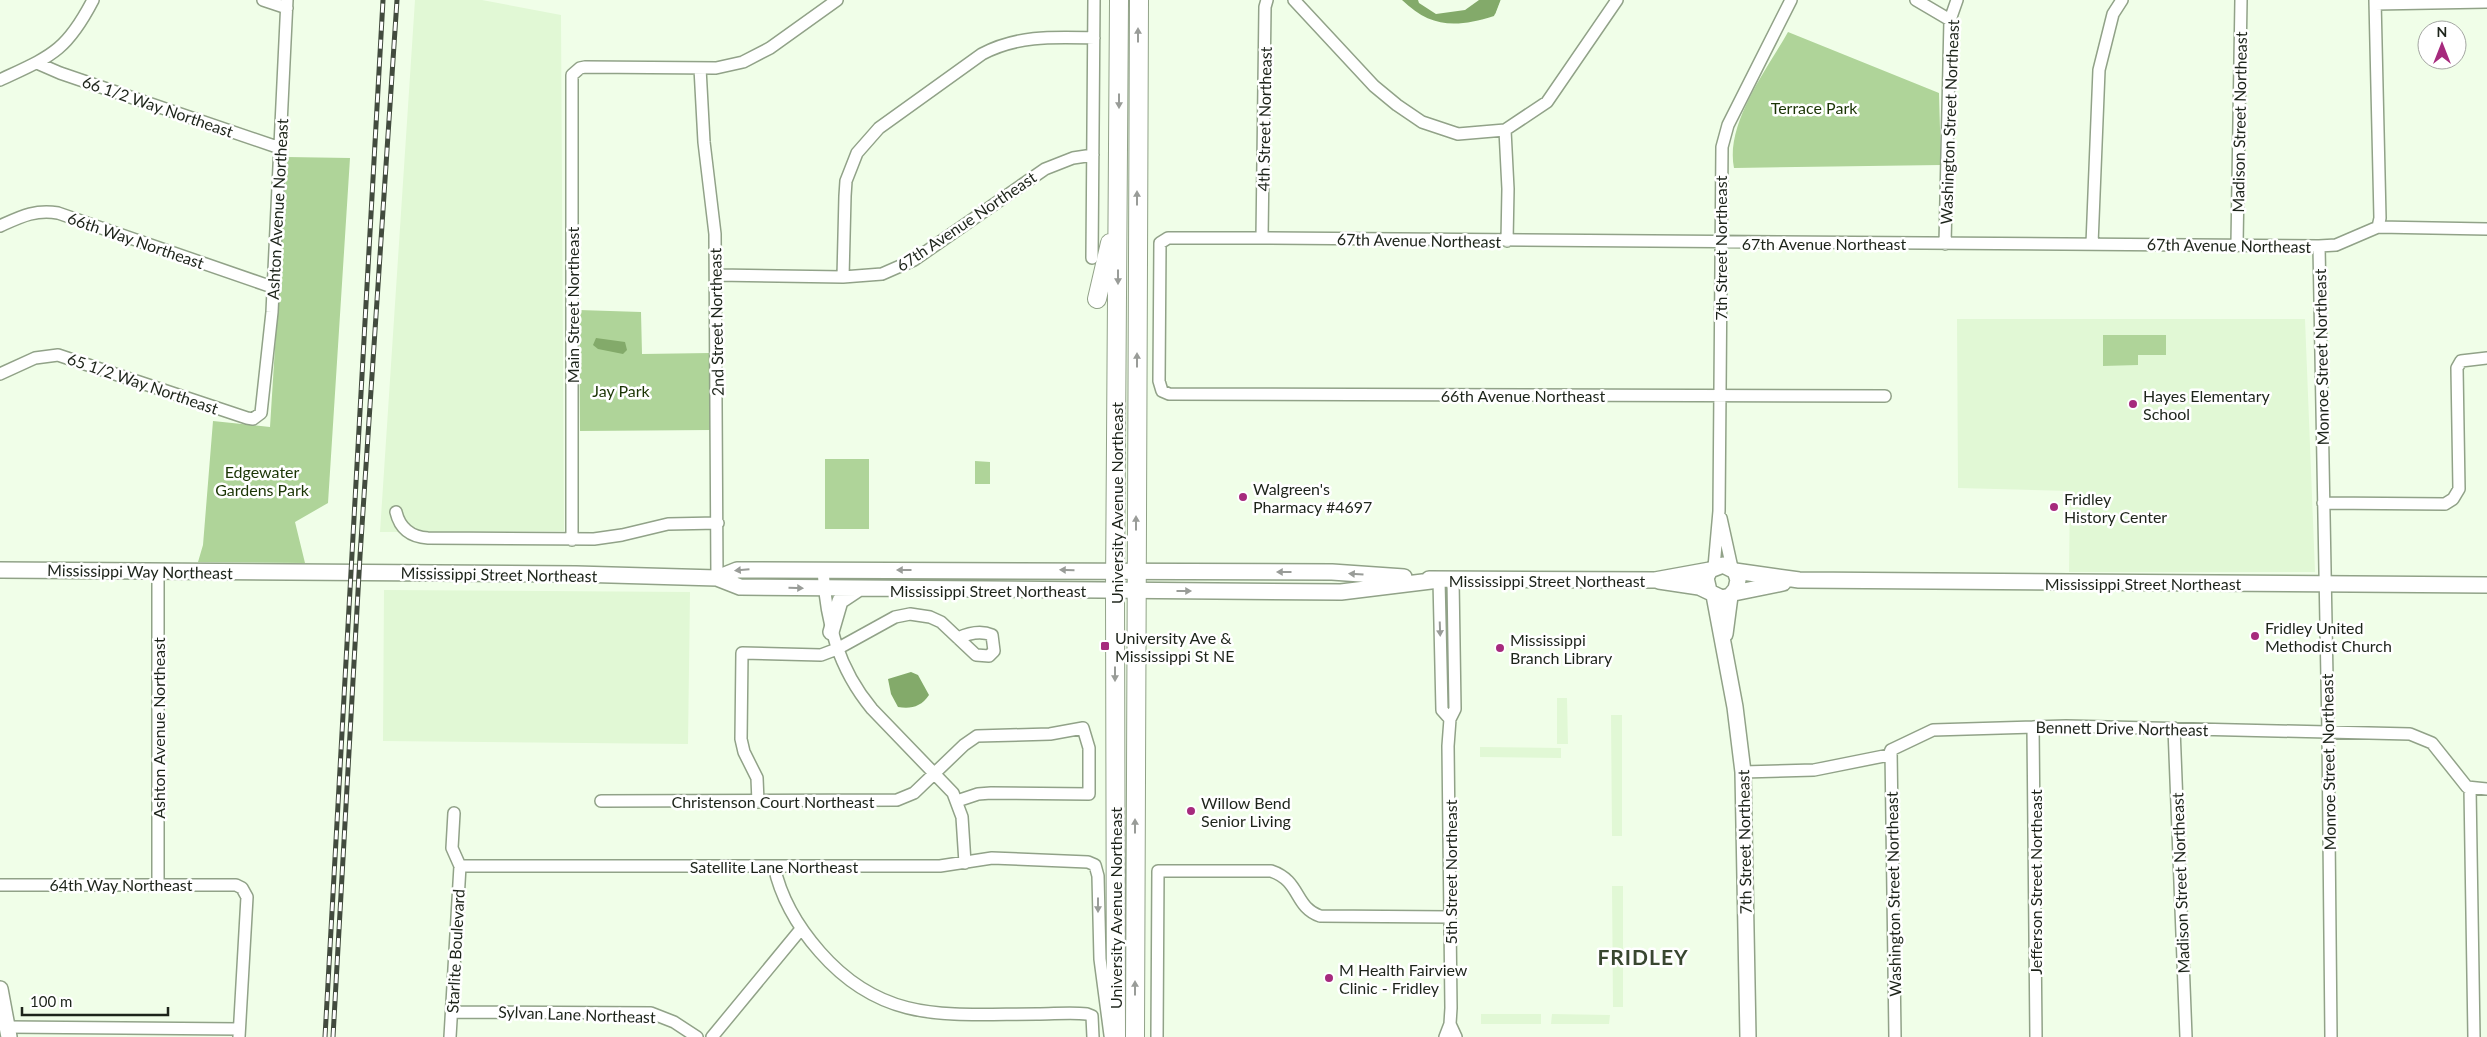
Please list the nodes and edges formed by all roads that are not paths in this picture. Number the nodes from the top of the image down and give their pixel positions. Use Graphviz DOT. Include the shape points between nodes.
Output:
graph roads {
  1 [pos="93,0"];
  2 [pos="263,0"];
  3 [pos="837,0"];
  4 [pos="1094,0"];
  5 [pos="1119,0"];
  6 [pos="1138,0"];
  7 [pos="1267,0"];
  8 [pos="1294,0"];
  9 [pos="1617,0"];
  10 [pos="1791,0"];
  11 [pos="1916,0"];
  12 [pos="1957,0"];
  13 [pos="2122,0"];
  14 [pos="2240,0"];
  15 [pos="2375,2"];
  16 [pos="2487,2"];
  17 [pos="287,4"];
  18 [pos="2487,8"];
  19 [pos="1950,20"];
  20 [pos="1094,38"];
  21 [pos="37,62"];
  22 [pos="700,68"];
  23 [pos="0,80"];
  24 [pos="1505,130"];
  25 [pos="280,148"];
  26 [pos="1093,155"];
  27 [pos="1118,210"];
  28 [pos="0,226"];
  29 [pos="2378,228"];
  30 [pos="2487,229"];
  31 [pos="1262,238"];
  32 [pos="1507,241"];
  33 [pos="1720,242"];
  34 [pos="1944,244"];
  35 [pos="2092,244"];
  36 [pos="2237,244"];
  37 [pos="2319,246"];
  38 [pos="1092,258"];
  39 [pos="716,275"];
  40 [pos="843,277"];
  41 [pos="272,287"];
  42 [pos="1097,299"];
  43 [pos="2487,358"];
  44 [pos="0,374"];
  45 [pos="1162,391"];
  46 [pos="1722,396"];
  47 [pos="1885,396"];
  48 [pos="258,417"];
  49 [pos="2323,503"];
  50 [pos="1719,511"];
  51 [pos="396,512"];
  52 [pos="718,523"];
  53 [pos="572,540"];
  54 [pos="1712,569"];
  55 [pos="0,570"];
  56 [pos="822,570"];
  57 [pos="1733,570"];
  58 [pos="1115,571"];
  59 [pos="1135,571"];
  60 [pos="158,572"];
  61 [pos="281,572"];
  62 [pos="717,578"];
  63 [pos="1446,580"];
  64 [pos="1655,580"];
  65 [pos="1799,580"];
  66 [pos="2325,584"];
  67 [pos="2487,585"];
  68 [pos="824,588"];
  69 [pos="858,589"];
  70 [pos="1115,590"];
  71 [pos="1135,591"];
  72 [pos="1711,593"];
  73 [pos="1732,594"];
  74 [pos="831,632"];
  75 [pos="958,638"];
  76 [pos="1723,648"];
  77 [pos="837,649"];
  78 [pos="2034,727"];
  79 [pos="2174,728"];
  80 [pos="2328,732"];
  81 [pos="1891,750"];
  82 [pos="1743,772"];
  83 [pos="935,773"];
  84 [pos="2470,788"];
  85 [pos="2487,789"];
  86 [pos="601,801"];
  87 [pos="957,801"];
  88 [pos="758,802"];
  89 [pos="454,813"];
  90 [pos="965,863"];
  91 [pos="460,866"];
  92 [pos="774,866"];
  93 [pos="0,885"];
  94 [pos="158,885"];
  95 [pos="1450,917"];
  96 [pos="802,929"];
  97 [pos="0,989"];
  98 [pos="452,1012"];
  99 [pos="1450,1024"];
  100 [pos="9,1032"];
  101 [pos="239,1033"];
  102 [pos="450,1037"];
  103 [pos="697,1037"];
  104 [pos="712,1037"];
  105 [pos="1093,1037"];
  106 [pos="1110,1037"];
  107 [pos="1116,1037"];
  108 [pos="1135,1037"];
  109 [pos="1157,1037"];
  110 [pos="1445,1037"];
  111 [pos="1456,1037"];
  112 [pos="1748,1037"];
  113 [pos="1895,1037"];
  114 [pos="2036,1037"];
  115 [pos="2186,1037"];
  116 [pos="2331,1037"];
  117 [pos="2474,1037"];
  1 -- 21 [label="street" via="68,41"];
  2 -- 17 [label="street"];
  3 -- 22 [label="street" via="756,56 729,66"];
  4 -- 20 [label="street"];
  5 -- 27 [label="main road, University Avenue Northeast, one-way"];
  59 -- 6 [label="main road, University Avenue Northeast, one-way"];
  7 -- 31 [label="street, 4th Street Northeast"];
  8 -- 24 [label="street" via="1374,86 1422,122 1458,134"];
  9 -- 24 [label="street" via="1547,102"];
  10 -- 33 [label="street, 7th Street Northeast" via="1728,125 1720,165"];
  11 -- 19 [label="street"];
  12 -- 19 [label="street, Washington Street Northeast"];
  13 -- 35 [label="street" via="2113,14 2098,70"];
  14 -- 36 [label="street, Madison Street Northeast"];
  15 -- 16 [label="street"];
  15 -- 29 [label="street"];
  16 -- 18 [label="street"];
  17 -- 25 [label="street, Ashton Avenue Northeast"];
  19 -- 34 [label="street, Washington Street Northeast"];
  20 -- 26 [label="street"];
  20 -- 40 [label="street" via="1043,37 995,47 879,128 857,153 846,181"];
  21 -- 23 [label="street"];
  21 -- 25 [label="street, 66 1/2 Way Northeast" via="60,73"];
  22 -- 39 [label="street, 2nd Street Northeast" via="704,142 713,203"];
  22 -- 53 [label="street, Main Street Northeast" via="585,67 576,71 572,80"];
  24 -- 32 [label="street"];
  25 -- 41 [label="street, Ashton Avenue Northeast"];
  26 -- 38 [label="street"];
  26 -- 40 [label="street, 67th Avenue Northeast" via="1073,158 1045,169 898,269 882,274"];
  27 -- 42 [label="main road"];
  27 -- 58 [label="main road, University Avenue Northeast, one-way"];
  28 -- 41 [label="street, 66th Way Northeast" via="36,212 58,213"];
  29 -- 30 [label="street, 67th Avenue Northeast"];
  29 -- 37 [label="street, 67th Avenue Northeast" via="2336,245"];
  31 -- 32 [label="street, 67th Avenue Northeast"];
  31 -- 45 [label="street, 67th Avenue Northeast" via="1168,238 1160,243 1158,381"];
  32 -- 33 [label="street, 67th Avenue Northeast"];
  33 -- 34 [label="street, 67th Avenue Northeast"];
  33 -- 46 [label="street, 7th Street Northeast"];
  34 -- 35 [label="street, 67th Avenue Northeast"];
  35 -- 36 [label="street, 67th Avenue Northeast"];
  36 -- 37 [label="street, 67th Avenue Northeast"];
  37 -- 49 [label="street, Monroe Street Northeast"];
  39 -- 40 [label="street, 67th Avenue Northeast"];
  39 -- 52 [label="street, 2nd Street Northeast"];
  41 -- 48 [label="street, Ashton Avenue Northeast" via="263,406"];
  43 -- 49 [label="street" via="2461,361 2457,368 2459,489 2453,499 2445,504"];
  44 -- 48 [label="street, 65 1/2 Way Northeast" via="35,358 58,355 248,418"];
  45 -- 46 [label="street, 66th Avenue Northeast" via="1169,394"];
  46 -- 47 [label="street, 66th Avenue Northeast"];
  46 -- 50 [label="street, 7th Street Northeast"];
  49 -- 66 [label="street, Monroe Street Northeast"];
  50 -- 54 [label="street, 7th Street Northeast"];
  50 -- 57 [label="street, 7th Street Northeast"];
  51 -- 53 [label="street" via="407,532 419,538"];
  52 -- 53 [label="street" via="668,524 608,538"];
  52 -- 62 [label="street, 2nd Street Northeast"];
  54 -- 57 [label="street" via="1723,565"];
  54 -- 64 [label="street, Mississippi Street Northeast"];
  54 -- 72 [label="street" via="1706,578"];
  55 -- 60 [label="street, Mississippi Way Northeast"];
  58 -- 56 [label="street, Mississippi Street Northeast, one-way"];
  56 -- 62 [label="street, Mississippi Street Northeast, one-way" via="736,570"];
  56 -- 68 [label="street"];
  57 -- 65 [label="street, Mississippi Street Northeast"];
  57 -- 73 [label="street" via="1738,580"];
  58 -- 59 [label="street, Mississippi Street Northeast"];
  58 -- 70 [label="main road, University Avenue Northeast"];
  63 -- 59 [label="street, Mississippi Street Northeast, one-way" via="1332,572"];
  59 -- 71 [label="main road, University Avenue Northeast"];
  60 -- 61 [label="street, Mississippi Way Northeast"];
  60 -- 94 [label="street, Ashton Avenue Northeast"];
  61 -- 62 [label="street, Mississippi Street Northeast"];
  62 -- 68 [label="street, Mississippi Street Northeast, one-way" via="740,587"];
  63 -- 64 [label="street, Mississippi Street Northeast"];
  71 -- 63 [label="street, Mississippi Street Northeast, one-way" via="1341,592"];
  63 -- 95 [label="street, 5th Street Northeast" via="1442,710 1450,719"];
  64 -- 72 [label="street, Mississippi Street Northeast" via="1699,587"];
  65 -- 66 [label="street, Mississippi Street Northeast"];
  65 -- 73 [label="street, Mississippi Street Northeast"];
  66 -- 67 [label="street, Mississippi Street Northeast"];
  66 -- 80 [label="street, Monroe Street Northeast"];
  68 -- 69 [label="street, Mississippi Street Northeast"];
  68 -- 74 [label="street"];
  69 -- 70 [label="street, Mississippi Street Northeast"];
  69 -- 74 [label="street" via="840,601"];
  70 -- 71 [label="street, Mississippi Street Northeast"];
  70 -- 107 [label="main road, University Avenue Northeast, one-way"];
  108 -- 71 [label="main road, University Avenue Northeast, one-way"];
  72 -- 73 [label="street" via="1722,598"];
  72 -- 76 [label="street, 7th Street Northeast"];
  73 -- 76 [label="street, 7th Street Northeast" via="1727,606"];
  74 -- 77 [label="street"];
  75 -- 77 [label="street" via="941,622 930,617 902,614"];
  76 -- 82 [label="street, 7th Street Northeast" via="1739,730"];
  77 -- 83 [label="street" via="860,695"];
  77 -- 88 [label="street" via="805,656 742,653 741,739 757,778"];
  78 -- 79 [label="street, Bennett Drive Northeast"];
  78 -- 81 [label="street, Bennett Drive Northeast" via="1933,730"];
  78 -- 114 [label="street, Jefferson Street Northeast"];
  79 -- 80 [label="street, Bennett Drive Northeast"];
  79 -- 115 [label="street, Madison Street Northeast"];
  80 -- 84 [label="street, Bennett Drive Northeast" via="2410,734 2432,743"];
  80 -- 116 [label="street, Monroe Street Northeast"];
  81 -- 82 [label="street, Bennett Drive Northeast" via="1889,755 1814,770"];
  81 -- 113 [label="street, Washington Street Northeast"];
  82 -- 112 [label="street, 7th Street Northeast"];
  83 -- 87 [label="street"];
  83 -- 87 [label="street, Christenson Court Northeast" via="977,736 1050,734 1083,728 1089,748 1089,794 991,793"];
  83 -- 88 [label="street, Christenson Court Northeast" via="914,793 897,800"];
  84 -- 85 [label="street"];
  84 -- 117 [label="street"];
  86 -- 88 [label="street, Christenson Court Northeast"];
  87 -- 90 [label="street" via="962,817"];
  89 -- 91 [label="street" via="452,848"];
  90 -- 92 [label="street, Satellite Lane Northeast" via="940,866"];
  90 -- 106 [label="street, Satellite Lane Northeast, one-way" via="992,858 1088,862 1095,865 1100,959"];
  91 -- 92 [label="street, Satellite Lane Northeast"];
  91 -- 98 [label="street, Starlite Boulevard"];
  92 -- 96 [label="street" via="779,888"];
  93 -- 94 [label="street, 64th Way Northeast"];
  94 -- 101 [label="street, 64th Way Northeast" via="236,885 247,897"];
  95 -- 99 [label="street, 5th Street Northeast"];
  95 -- 109 [label="street" via="1320,916 1304,906 1293,884 1271,871 1158,871"];
  96 -- 104 [label="street"];
  96 -- 105 [label="street" via="844,976 880,1000 902,1008 944,1014 1083,1014 1092,1016"];
  97 -- 100 [label="street"];
  98 -- 102 [label="street, Starlite Boulevard"];
  98 -- 103 [label="street, Sylvan Lane Northeast" via="651,1013 674,1022"];
  99 -- 110 [label="street, 5th Street Northeast"];
  99 -- 111 [label="street, 5th Street Northeast"];
  100 -- 101 [label="street"];
}
